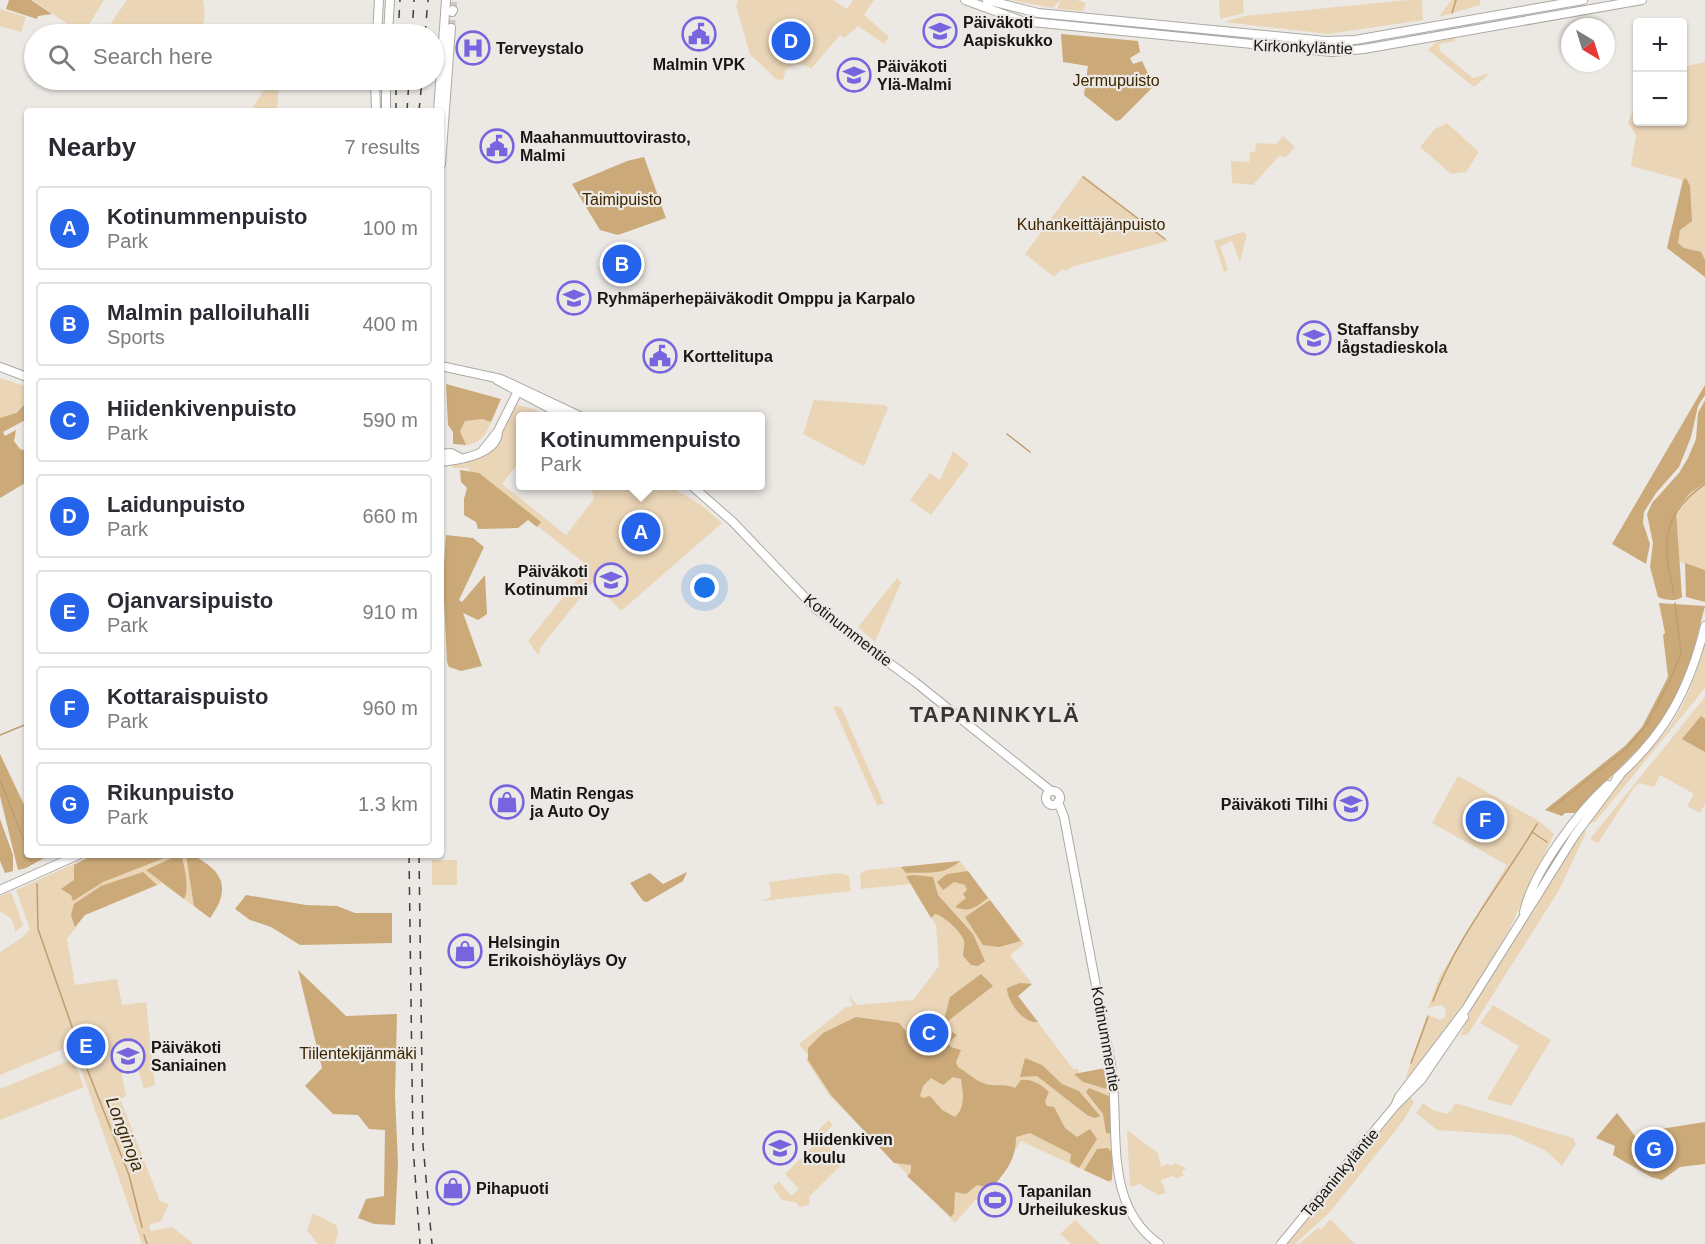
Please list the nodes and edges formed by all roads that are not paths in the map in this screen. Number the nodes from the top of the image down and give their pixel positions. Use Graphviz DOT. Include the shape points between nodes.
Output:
graph roads {
  1 [pos="379,0"];
  2 [pos="390,0"];
  3 [pos="446,0"];
  4 [pos="965,0"];
  5 [pos="987,0"];
  6 [pos="1583,0"];
  7 [pos="1642,0"];
  8 [pos="378,24"];
  9 [pos="389,24"];
  10 [pos="444,28"];
  11 [pos="451,28"];
  12 [pos="375,90"];
  13 [pos="386,90"];
  14 [pos="440,90"];
  15 [pos="376,108"];
  16 [pos="386,108"];
  17 [pos="438,108"];
  18 [pos="444,123"];
  19 [pos="0,367"];
  20 [pos="444,367"];
  21 [pos="24,376"];
  22 [pos="516,390"];
  23 [pos="555,412"];
  24 [pos="568,412"];
  25 [pos="444,454"];
  26 [pos="459,457"];
  27 [pos="444,461"];
  28 [pos="693,490"];
  29 [pos="697,490"];
  30 [pos="703,495"];
  31 [pos="1705,626"];
  32 [pos="71,858"];
  33 [pos="0,890"];
  34 [pos="1283,1243"];
  35 [pos="1159,1244"];
  1 -- 8 [label="main road"];
  2 -- 9 [label="main road"];
  3 -- 10 [label="main road"];
  4 -- 7 [label="main road, Kirkonkyläntie" via="1032,22 1332,52"];
  5 -- 6 [label="main road, Kirkonkyläntie" via="1045,14 1326,41 1355,40"];
  11 -- 18 [label="main road"];
  12 -- 15 [label="main road"];
  13 -- 16 [label="main road"];
  14 -- 17 [label="main road"];
  19 -- 21 [label="main road"];
  20 -- 22 [label="main road" via="499,380"];
  22 -- 23 [label="main road"];
  22 -- 24 [label="main road"];
  22 -- 26 [label="main road" via="495,443"];
  25 -- 26 [label="main road"];
  26 -- 27 [label="main road"];
  28 -- 30 [label="main road, Kotinummentie"];
  29 -- 30 [label="main road, Kotinummentie"];
  30 -- 35 [label="main road, Kotinummentie" via="816,609 915,682 1032,777 1049,793 1047,802 1056,803 1065,823 1115,1088 1121,1190 1134,1221"];
  31 -- 34 [label="main road, Tapaninkyläntie" via="1691,675 1671,717 1568,831 1466,1010 1395,1106"];
  32 -- 33 [label="main road"];
}
